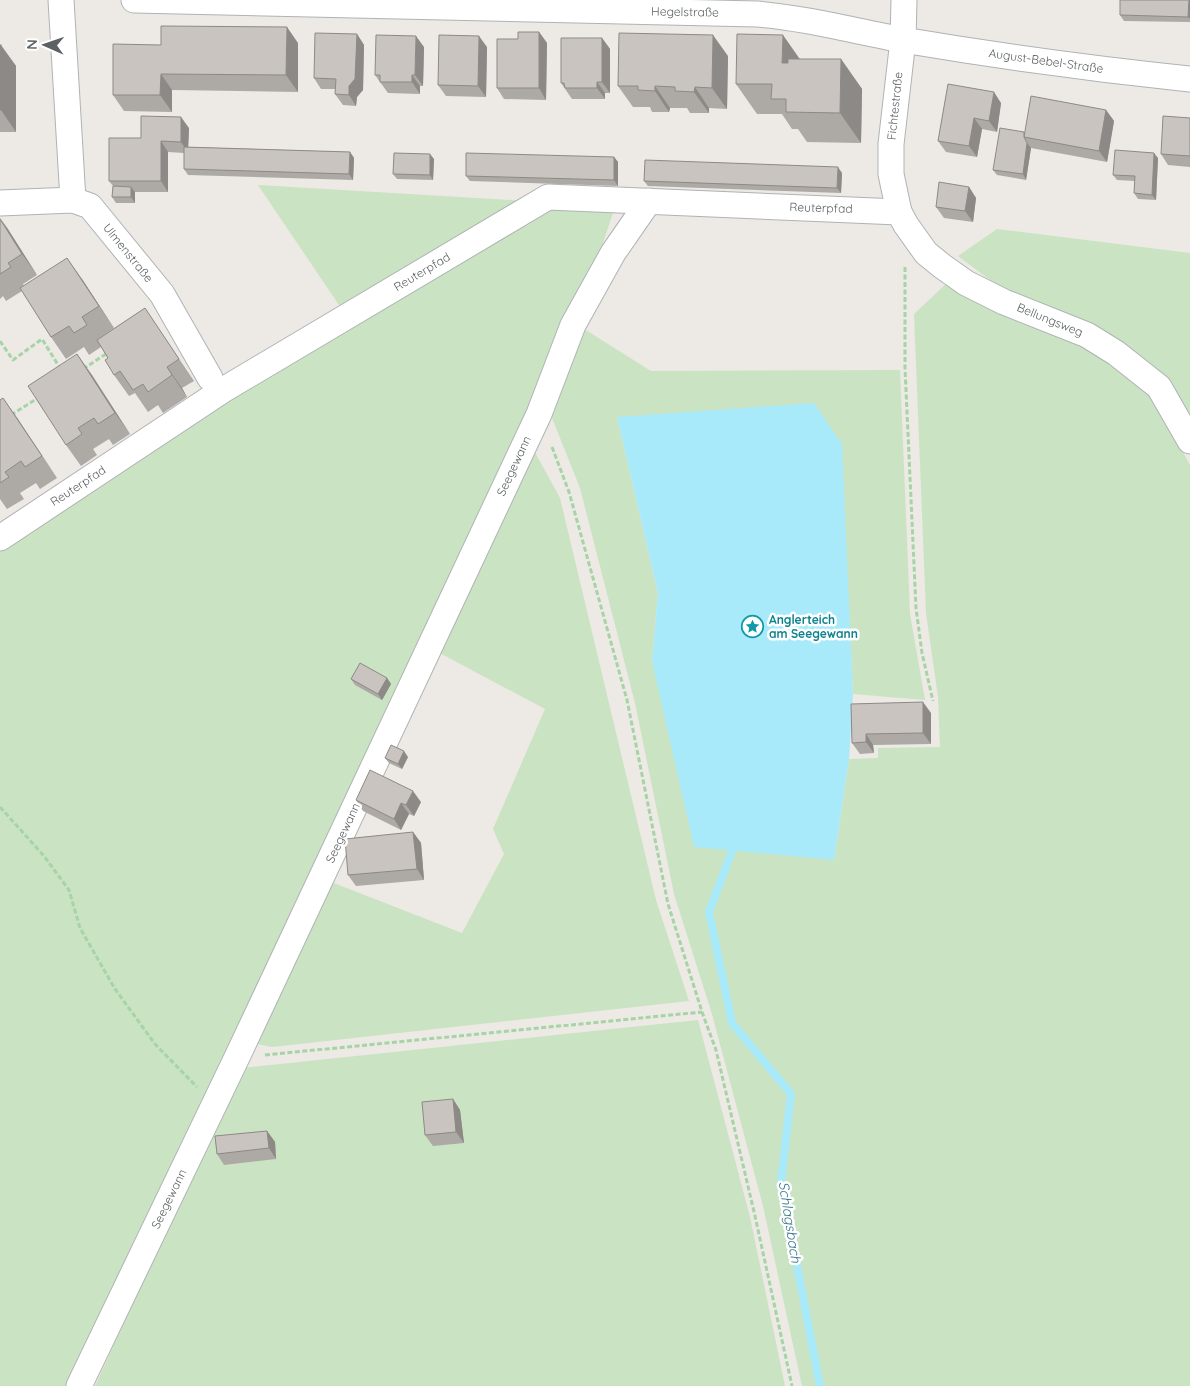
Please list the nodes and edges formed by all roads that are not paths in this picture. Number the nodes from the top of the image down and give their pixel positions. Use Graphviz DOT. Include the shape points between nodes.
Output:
graph roads {
  1 [pos="61,0"];
  2 [pos="134,0"];
  3 [pos="904,0"];
  4 [pos="632,6"];
  5 [pos="674,6"];
  6 [pos="903,40"];
  7 [pos="1190,79"];
  8 [pos="74,200"];
  9 [pos="648,201"];
  10 [pos="0,203"];
  11 [pos="899,212"];
  12 [pos="210,378"];
  13 [pos="1190,441"];
  14 [pos="0,538"];
  15 [pos="79,1386"];
  1 -- 8 [label="street"];
  2 -- 4 [label="street, Hegelstraße"];
  3 -- 6 [label="street, Fichtestraße"];
  4 -- 5 [label="street, Hegelstraße"];
  5 -- 6 [label="street, Hegelstraße" via="784,16"];
  6 -- 7 [label="street, August-Bebel-Straße" via="1058,64"];
  6 -- 11 [label="street, Fichtestraße" via="891,144 891,174"];
  8 -- 10 [label="street"];
  8 -- 12 [label="street, Ulmenstraße" via="90,206 162,294"];
  9 -- 11 [label="street, Reuterpfad"];
  9 -- 14 [label="street, Reuterpfad" via="548,197 223,390"];
  9 -- 15 [label="street, Seegewann" via="613,253 573,325 539,414"];
  11 -- 13 [label="street, Bellungsweg" via="926,253 966,283 1087,335 1160,387"];
}
